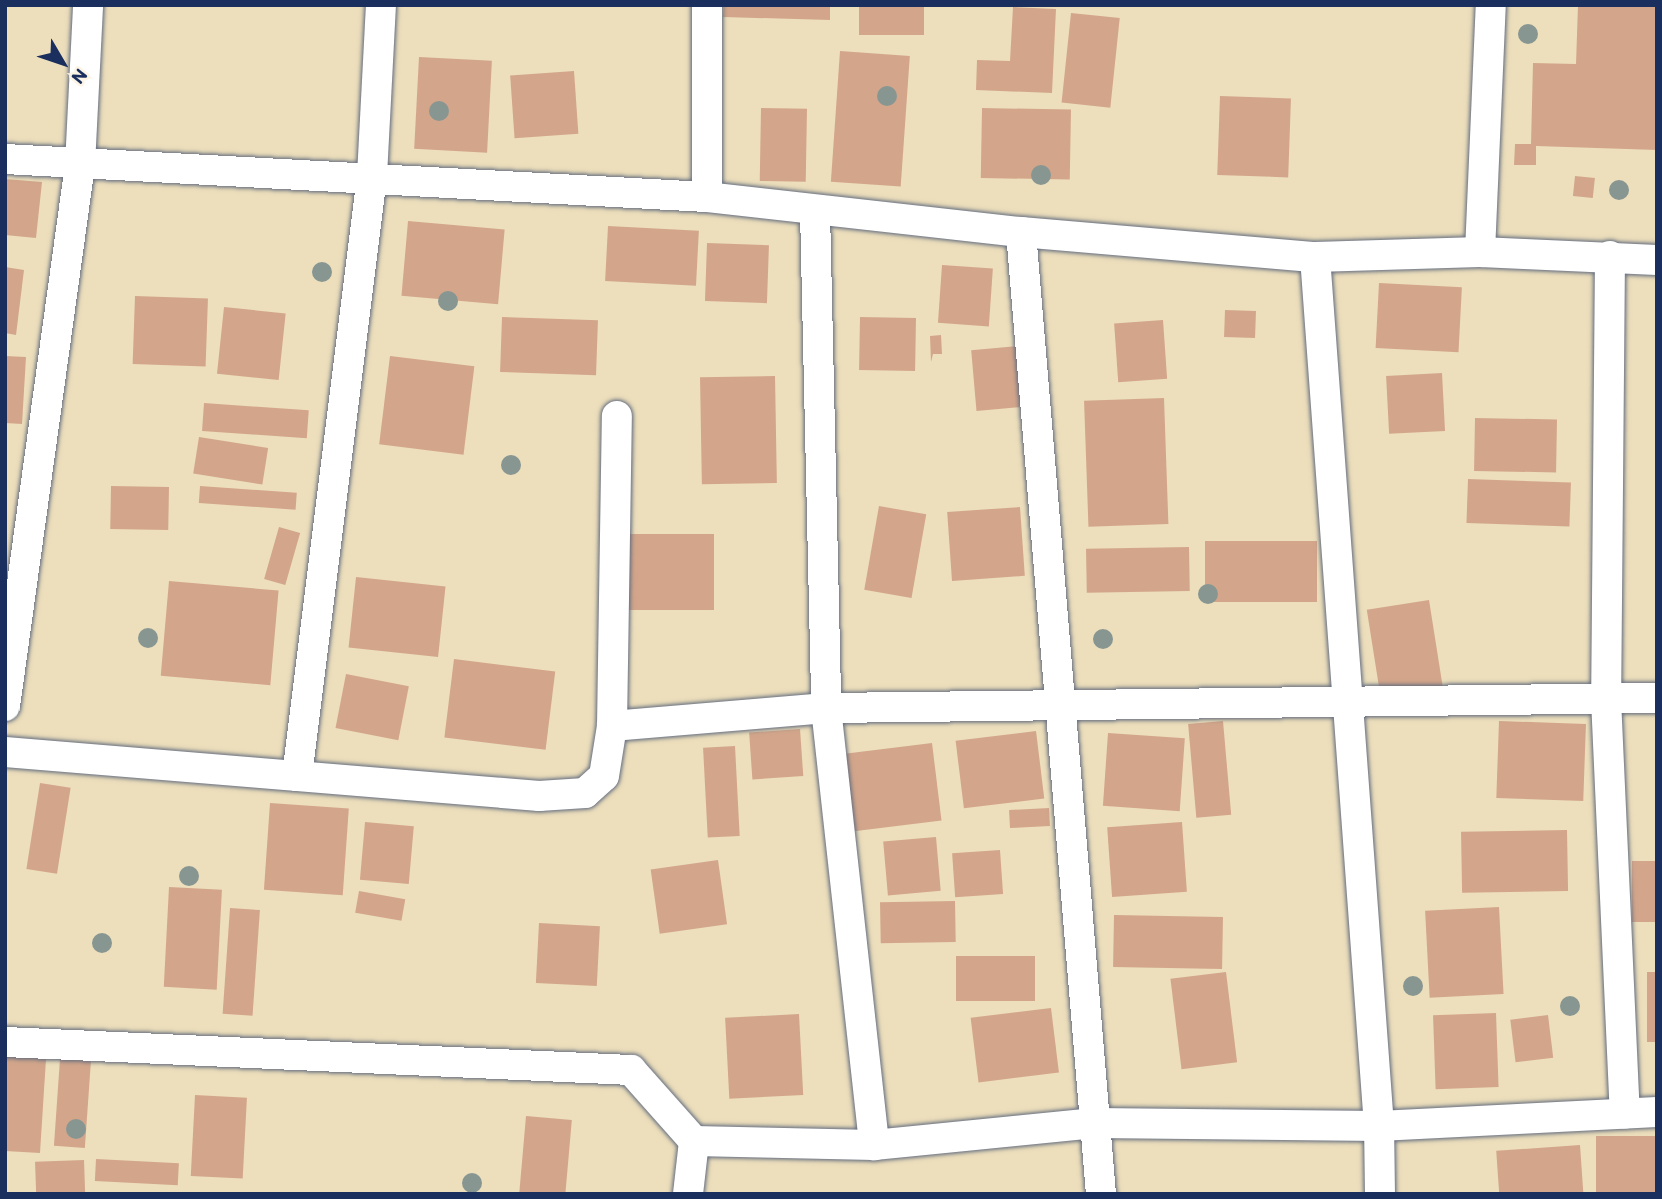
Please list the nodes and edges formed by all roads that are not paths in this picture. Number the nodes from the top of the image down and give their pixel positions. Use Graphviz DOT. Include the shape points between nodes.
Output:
graph roads {
  1 [pos="88,5"];
  2 [pos="381,5"];
  3 [pos="707,5"];
  4 [pos="1491,5"];
  5 [pos="5,159"];
  6 [pos="80,165"];
  7 [pos="372,176"];
  8 [pos="707,197"];
  9 [pos="815,210"];
  10 [pos="1021,232"];
  11 [pos="1480,252"];
  12 [pos="1610,256"];
  13 [pos="1315,257"];
  14 [pos="1657,260"];
  15 [pos="617,416"];
  16 [pos="1657,698"];
  17 [pos="1606,699"];
  18 [pos="1347,704"];
  19 [pos="5,705"];
  20 [pos="1060,705"];
  21 [pos="826,708"];
  22 [pos="612,726"];
  23 [pos="5,752"];
  24 [pos="297,776"];
  25 [pos="5,1042"];
  26 [pos="1657,1112"];
  27 [pos="1625,1114"];
  28 [pos="1094,1123"];
  29 [pos="1380,1126"];
  30 [pos="694,1142"];
  31 [pos="874,1145"];
  32 [pos="688,1194"];
  33 [pos="1101,1194"];
  34 [pos="1380,1194"];
  1 -- 6 [label="street"];
  2 -- 7 [label="street"];
  3 -- 8 [label="street"];
  4 -- 11 [label="street"];
  5 -- 6 [label="street"];
  6 -- 7 [label="street"];
  6 -- 19 [label="street"];
  7 -- 8 [label="street"];
  7 -- 24 [label="street"];
  8 -- 9 [label="street"];
  9 -- 10 [label="street"];
  9 -- 21 [label="street"];
  10 -- 13 [label="street"];
  10 -- 20 [label="street"];
  11 -- 12 [label="street"];
  11 -- 13 [label="street"];
  12 -- 14 [label="street"];
  12 -- 17 [label="street"];
  13 -- 18 [label="street"];
  15 -- 22 [label="street"];
  16 -- 17 [label="street"];
  17 -- 18 [label="street"];
  17 -- 27 [label="street"];
  18 -- 20 [label="street"];
  18 -- 29 [label="street"];
  20 -- 21 [label="street"];
  20 -- 28 [label="street"];
  21 -- 22 [label="street"];
  21 -- 31 [label="street"];
  22 -- 24 [label="street" via="604,776 584,793 540,796"];
  23 -- 24 [label="street"];
  25 -- 30 [label="street" via="631,1070"];
  26 -- 27 [label="street"];
  27 -- 29 [label="street"];
  28 -- 29 [label="street"];
  28 -- 31 [label="street"];
  28 -- 33 [label="street"];
  29 -- 34 [label="street"];
  30 -- 31 [label="street"];
  30 -- 32 [label="street"];
}
